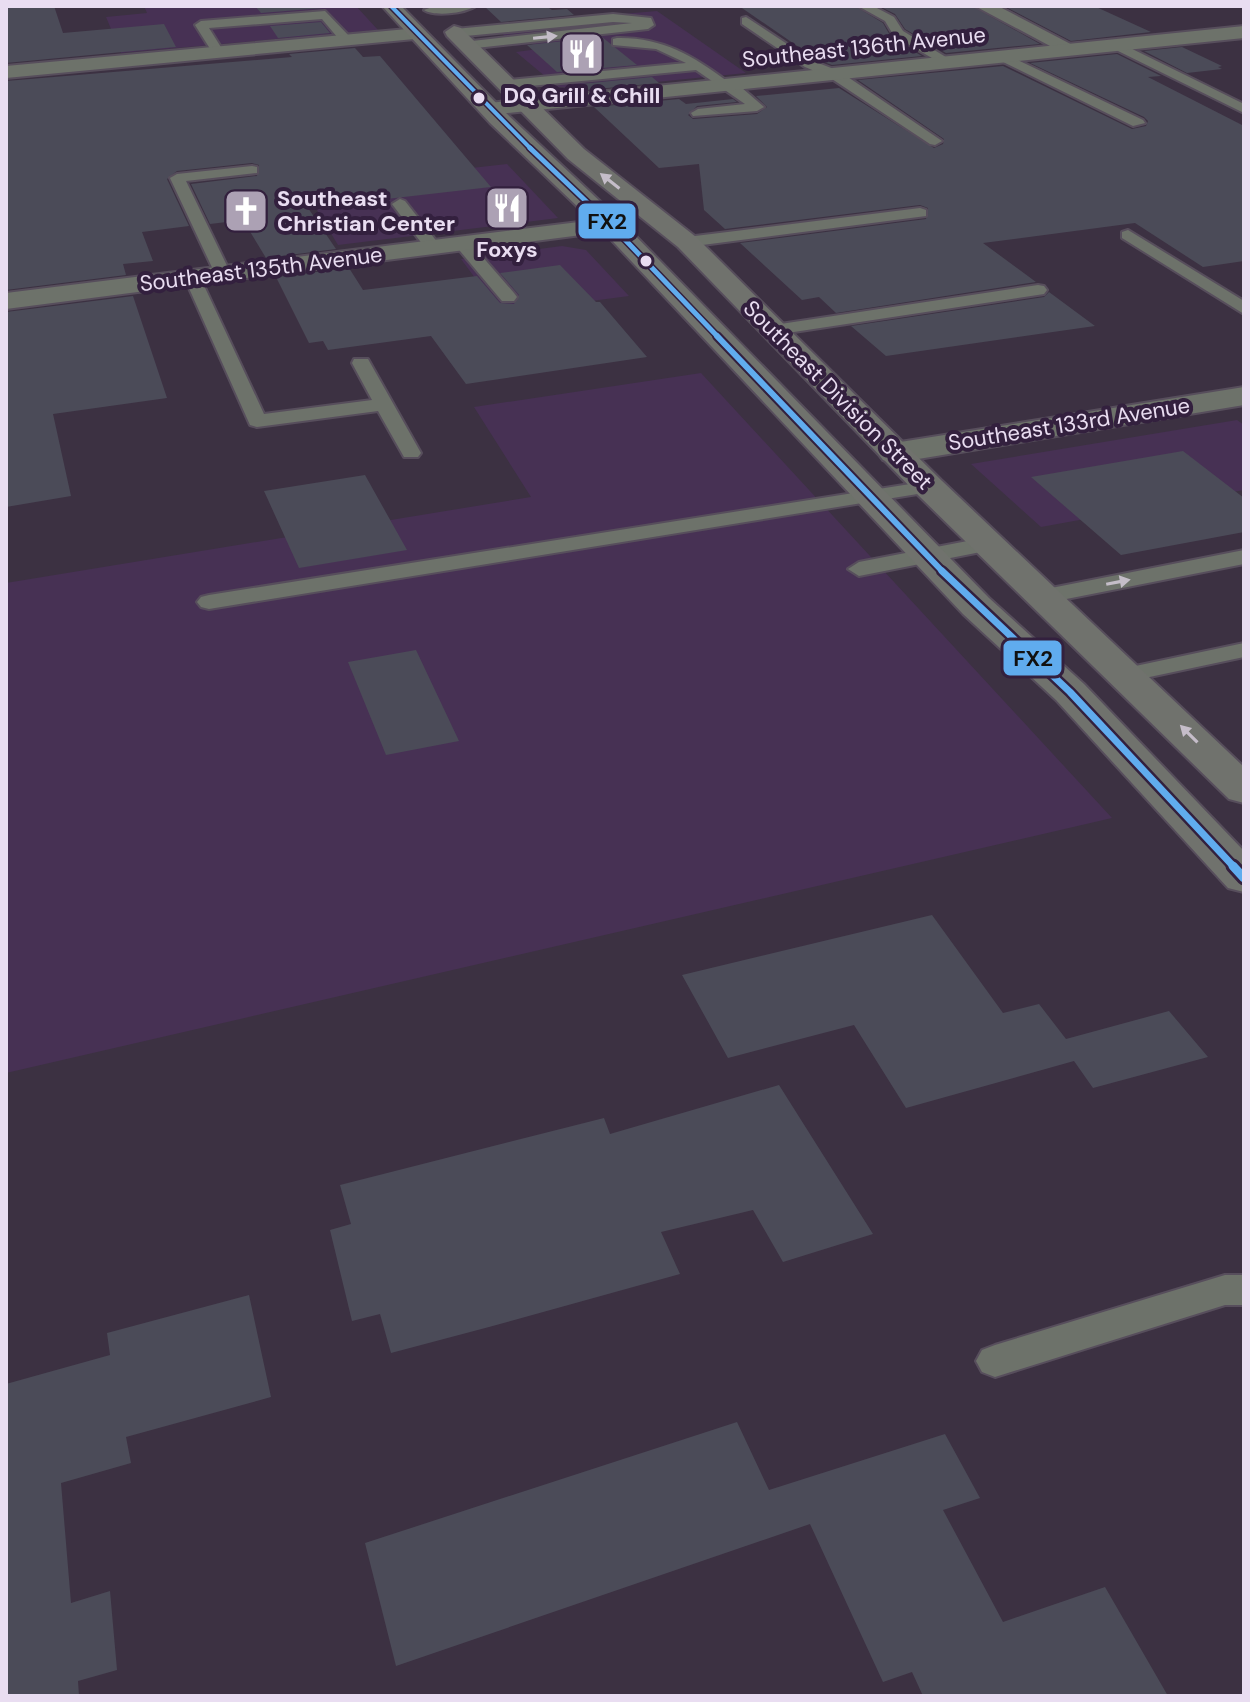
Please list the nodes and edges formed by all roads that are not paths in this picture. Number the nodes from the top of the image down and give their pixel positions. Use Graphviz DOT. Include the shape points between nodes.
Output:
graph roads {
  1 [pos="391,6"];
  2 [pos="470,6"];
  3 [pos="864,6"];
  4 [pos="984,6"];
  5 [pos="428,8"];
  6 [pos="746,21"];
  7 [pos="1244,32"];
  8 [pos="418,34"];
  9 [pos="347,41"];
  10 [pos="467,45"];
  11 [pos="1116,45"];
  12 [pos="1072,50"];
  13 [pos="218,52"];
  14 [pos="1003,57"];
  15 [pos="948,62"];
  16 [pos="699,66"];
  17 [pos="6,72"];
  18 [pos="834,74"];
  19 [pos="726,85"];
  20 [pos="499,97"];
  21 [pos="528,105"];
  22 [pos="1244,109"];
  23 [pos="698,113"];
  24 [pos="1138,123"];
  25 [pos="935,141"];
  26 [pos="252,170"];
  27 [pos="400,204"];
  28 [pos="920,213"];
  29 [pos="611,225"];
  30 [pos="1128,235"];
  31 [pos="461,242"];
  32 [pos="687,242"];
  33 [pos="432,246"];
  34 [pos="223,274"];
  35 [pos="192,277"];
  36 [pos="1038,290"];
  37 [pos="508,297"];
  38 [pos="6,301"];
  39 [pos="1244,309"];
  40 [pos="774,330"];
  41 [pos="361,363"];
  42 [pos="1242,398"];
  43 [pos="384,404"];
  44 [pos="411,453"];
  45 [pos="894,453"];
  46 [pos="929,487"];
  47 [pos="870,498"];
  48 [pos="988,544"];
  49 [pos="928,556"];
  50 [pos="1244,557"];
  51 [pos="859,569"];
  52 [pos="1041,597"];
  53 [pos="209,602"];
  54 [pos="1244,650"];
  55 [pos="1126,675"];
  56 [pos="1244,790"];
  57 [pos="1244,878"];
  58 [pos="1244,1290"];
  59 [pos="995,1361"];
  1 -- 8 [label="main road, Southeast Division Street"];
  2 -- 5 [label="lane"];
  3 -- 15 [label="lane"];
  4 -- 12 [label="street"];
  5 -- 10 [label="main road, Southeast Division Street"];
  6 -- 18 [label="lane" via="809,64"];
  7 -- 11 [label="street, Southeast 136th Avenue"];
  8 -- 9 [label="street"];
  8 -- 20 [label="main road, Southeast Division Street"];
  9 -- 13 [label="street"];
  9 -- 13 [label="lane" via="332,23 206,34"];
  10 -- 10 [label="lane, one-way" via="648,25 636,18 613,18"];
  10 -- 16 [label="lane" via="646,42"];
  10 -- 20 [label="main road, Southeast Division Street"];
  11 -- 12 [label="street, Southeast 136th Avenue"];
  11 -- 22 [label="lane"];
  12 -- 14 [label="street, Southeast 136th Avenue"];
  13 -- 17 [label="street"];
  14 -- 15 [label="street, Southeast 136th Avenue"];
  14 -- 24 [label="lane"];
  15 -- 18 [label="street, Southeast 136th Avenue"];
  16 -- 19 [label="lane"];
  16 -- 20 [label="lane"];
  18 -- 19 [label="street, Southeast 136th Avenue"];
  18 -- 25 [label="lane"];
  19 -- 21 [label="street, Southeast 136th Avenue"];
  19 -- 23 [label="lane" via="757,107"];
  20 -- 21 [label="street, Southeast 136th Avenue"];
  20 -- 21 [label="main road, Southeast Division Street"];
  20 -- 29 [label="main road, Southeast Division Street"];
  32 -- 21 [label="main road, Southeast Division Street, one-way" via="576,154"];
  26 -- 34 [label="lane" via="177,178"];
  27 -- 33 [label="lane"];
  28 -- 32 [label="lane"];
  29 -- 31 [label="street, Southeast 135th Avenue"];
  29 -- 32 [label="main road" via="637,226"];
  29 -- 47 [label="main road, Southeast Division Street"];
  30 -- 39 [label="lane"];
  31 -- 33 [label="street, Southeast 135th Avenue"];
  31 -- 37 [label="lane"];
  32 -- 40 [label="main road, Southeast Division Street"];
  33 -- 34 [label="street, Southeast 135th Avenue"];
  34 -- 35 [label="street, Southeast 135th Avenue"];
  35 -- 38 [label="street, Southeast 135th Avenue"];
  35 -- 43 [label="lane" via="257,421"];
  36 -- 40 [label="lane"];
  40 -- 45 [label="main road, Southeast Division Street"];
  41 -- 43 [label="lane"];
  42 -- 45 [label="street, Southeast 133rd Avenue"];
  43 -- 44 [label="lane"];
  45 -- 46 [label="main road, Southeast Division Street"];
  46 -- 47 [label="lane"];
  46 -- 48 [label="main road, Southeast Division Street"];
  47 -- 49 [label="main road, Southeast Division Street"];
  47 -- 53 [label="lane"];
  48 -- 49 [label="lane"];
  48 -- 52 [label="main road, Southeast Division Street"];
  49 -- 51 [label="lane"];
  49 -- 57 [label="main road, Southeast Division Street" via="1070,692"];
  52 -- 50 [label="lane, one-way"];
  52 -- 55 [label="main road, Southeast Division Street"];
  54 -- 55 [label="lane"];
  56 -- 55 [label="main road, Southeast Division Street, one-way"];
  58 -- 59 [label="lane" via="1225,1290"];
}
